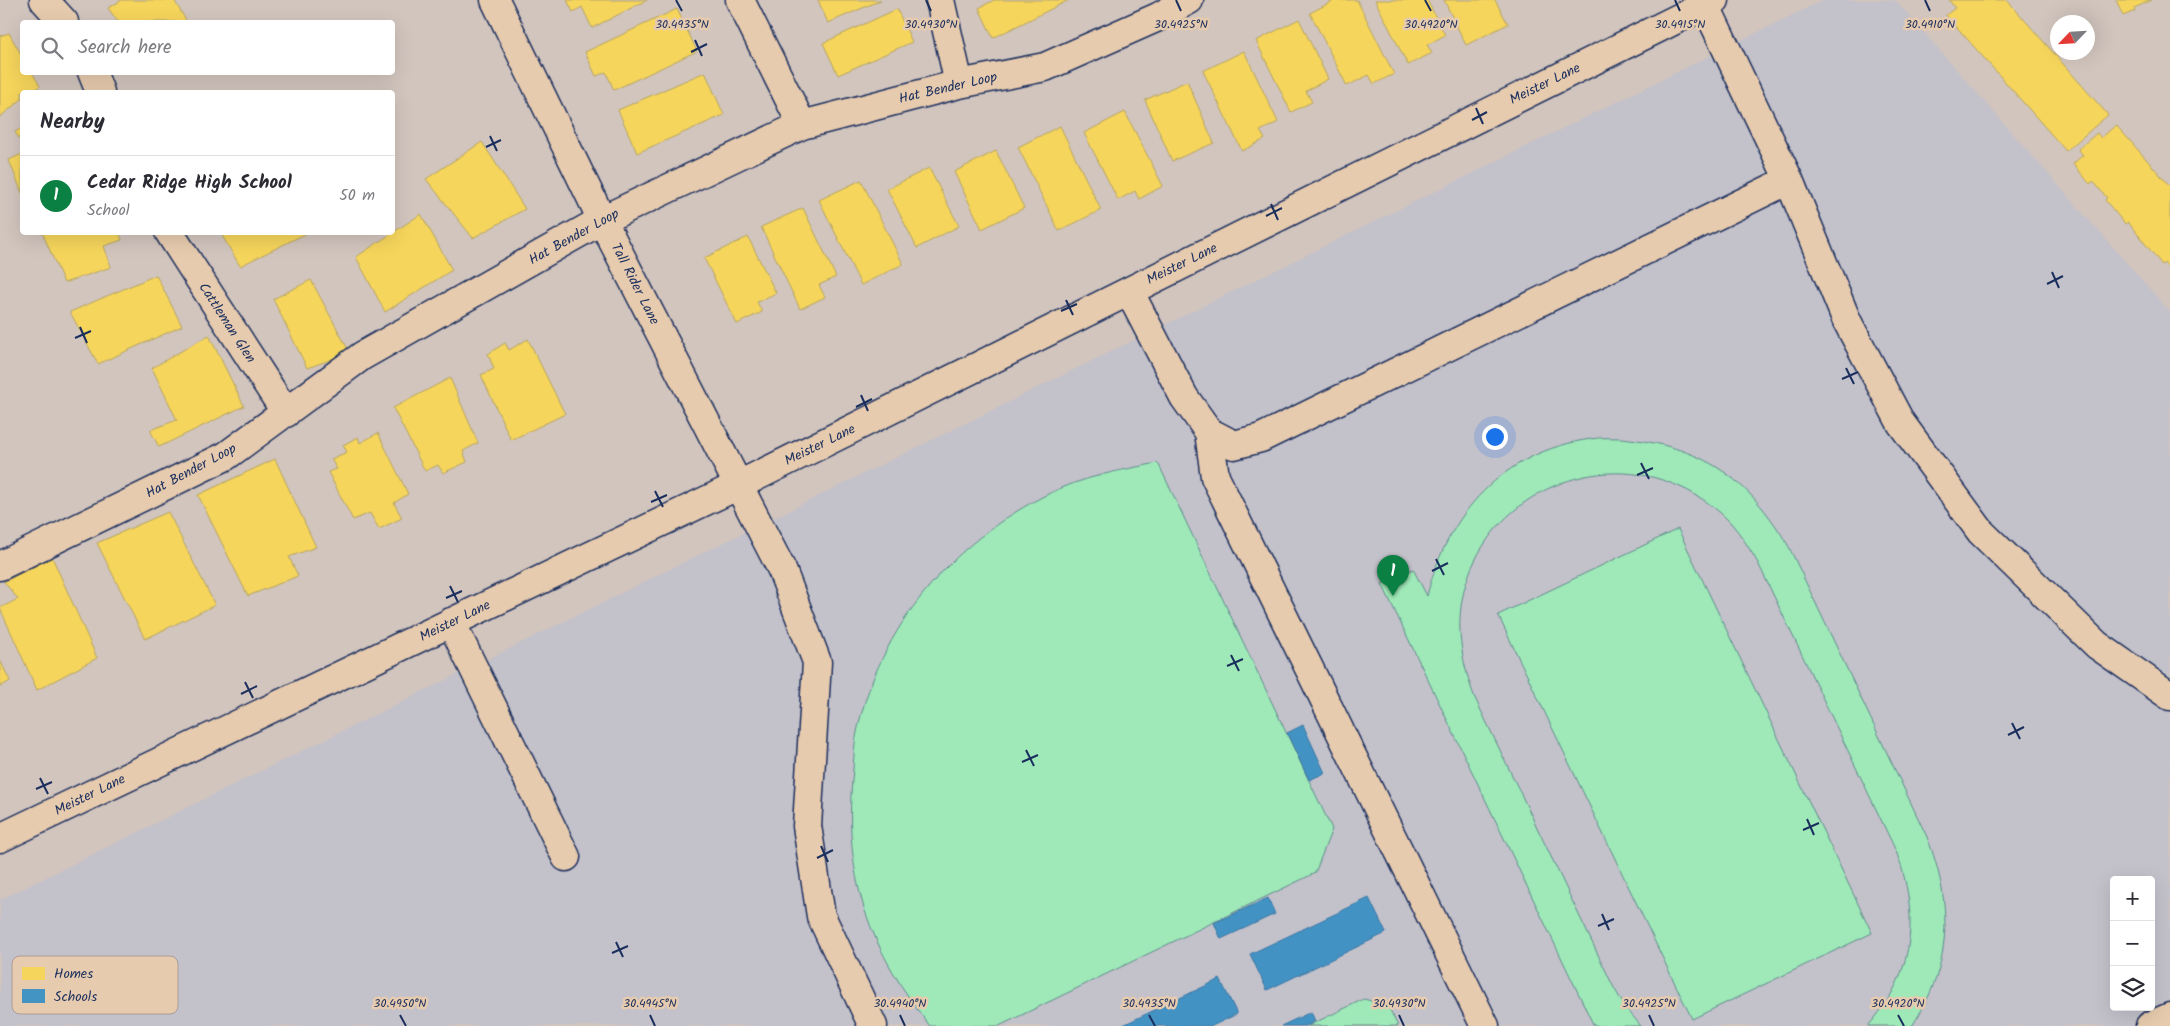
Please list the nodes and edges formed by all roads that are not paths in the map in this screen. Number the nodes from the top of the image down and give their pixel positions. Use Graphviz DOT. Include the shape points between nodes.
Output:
graph roads {
  1 [pos="44,0"];
  2 [pos="495,0"];
  3 [pos="740,0"];
  4 [pos="940,0"];
  5 [pos="1189,0"];
  6 [pos="1707,2"];
  7 [pos="1154,8"];
  8 [pos="62,20"];
  9 [pos="93,75"];
  10 [pos="959,84"];
  11 [pos="99,90"];
  12 [pos="802,125"];
  13 [pos="1789,180"];
  14 [pos="602,220"];
  15 [pos="171,235"];
  16 [pos="1129,291"];
  17 [pos="286,413"];
  18 [pos="1210,432"];
  19 [pos="739,485"];
  20 [pos="0,566"];
  21 [pos="451,622"];
  22 [pos="2170,696"];
  23 [pos="0,838"];
  24 [pos="566,857"];
  25 [pos="2170,1017"];
  26 [pos="873,1026"];
  27 [pos="1485,1026"];
  28 [pos="2150,1026"];
  1 -- 8 [label="street"];
  2 -- 14 [label="street, Tall Rider Lane"];
  3 -- 12 [label="street"];
  4 -- 10 [label="street"];
  5 -- 7 [label="street, Hat Bender Loop"];
  6 -- 13 [label="street"];
  6 -- 16 [label="street, Meister Lane"];
  7 -- 10 [label="street, Hat Bender Loop" via="1045,67"];
  9 -- 11 [label="street"];
  10 -- 12 [label="street, Hat Bender Loop"];
  12 -- 14 [label="street, Hat Bender Loop"];
  13 -- 18 [label="street" via="1261,438 1234,445"];
  13 -- 22 [label="street" via="1847,321 1901,423 1981,532 2097,645"];
  14 -- 17 [label="street, Hat Bender Loop" via="362,356"];
  14 -- 19 [label="street, Tall Rider Lane"];
  15 -- 17 [label="street, Cattleman Glen"];
  16 -- 18 [label="street" via="1184,397"];
  16 -- 19 [label="street, Meister Lane"];
  17 -- 20 [label="street, Hat Bender Loop" via="226,456"];
  18 -- 27 [label="street" via="1215,477"];
  19 -- 21 [label="street, Meister Lane"];
  19 -- 26 [label="street, Tall Rider Lane" via="782,570 817,662 807,826 821,916"];
  21 -- 23 [label="street, Meister Lane"];
  21 -- 24 [label="street"];
  25 -- 28 [label="street"];
}
